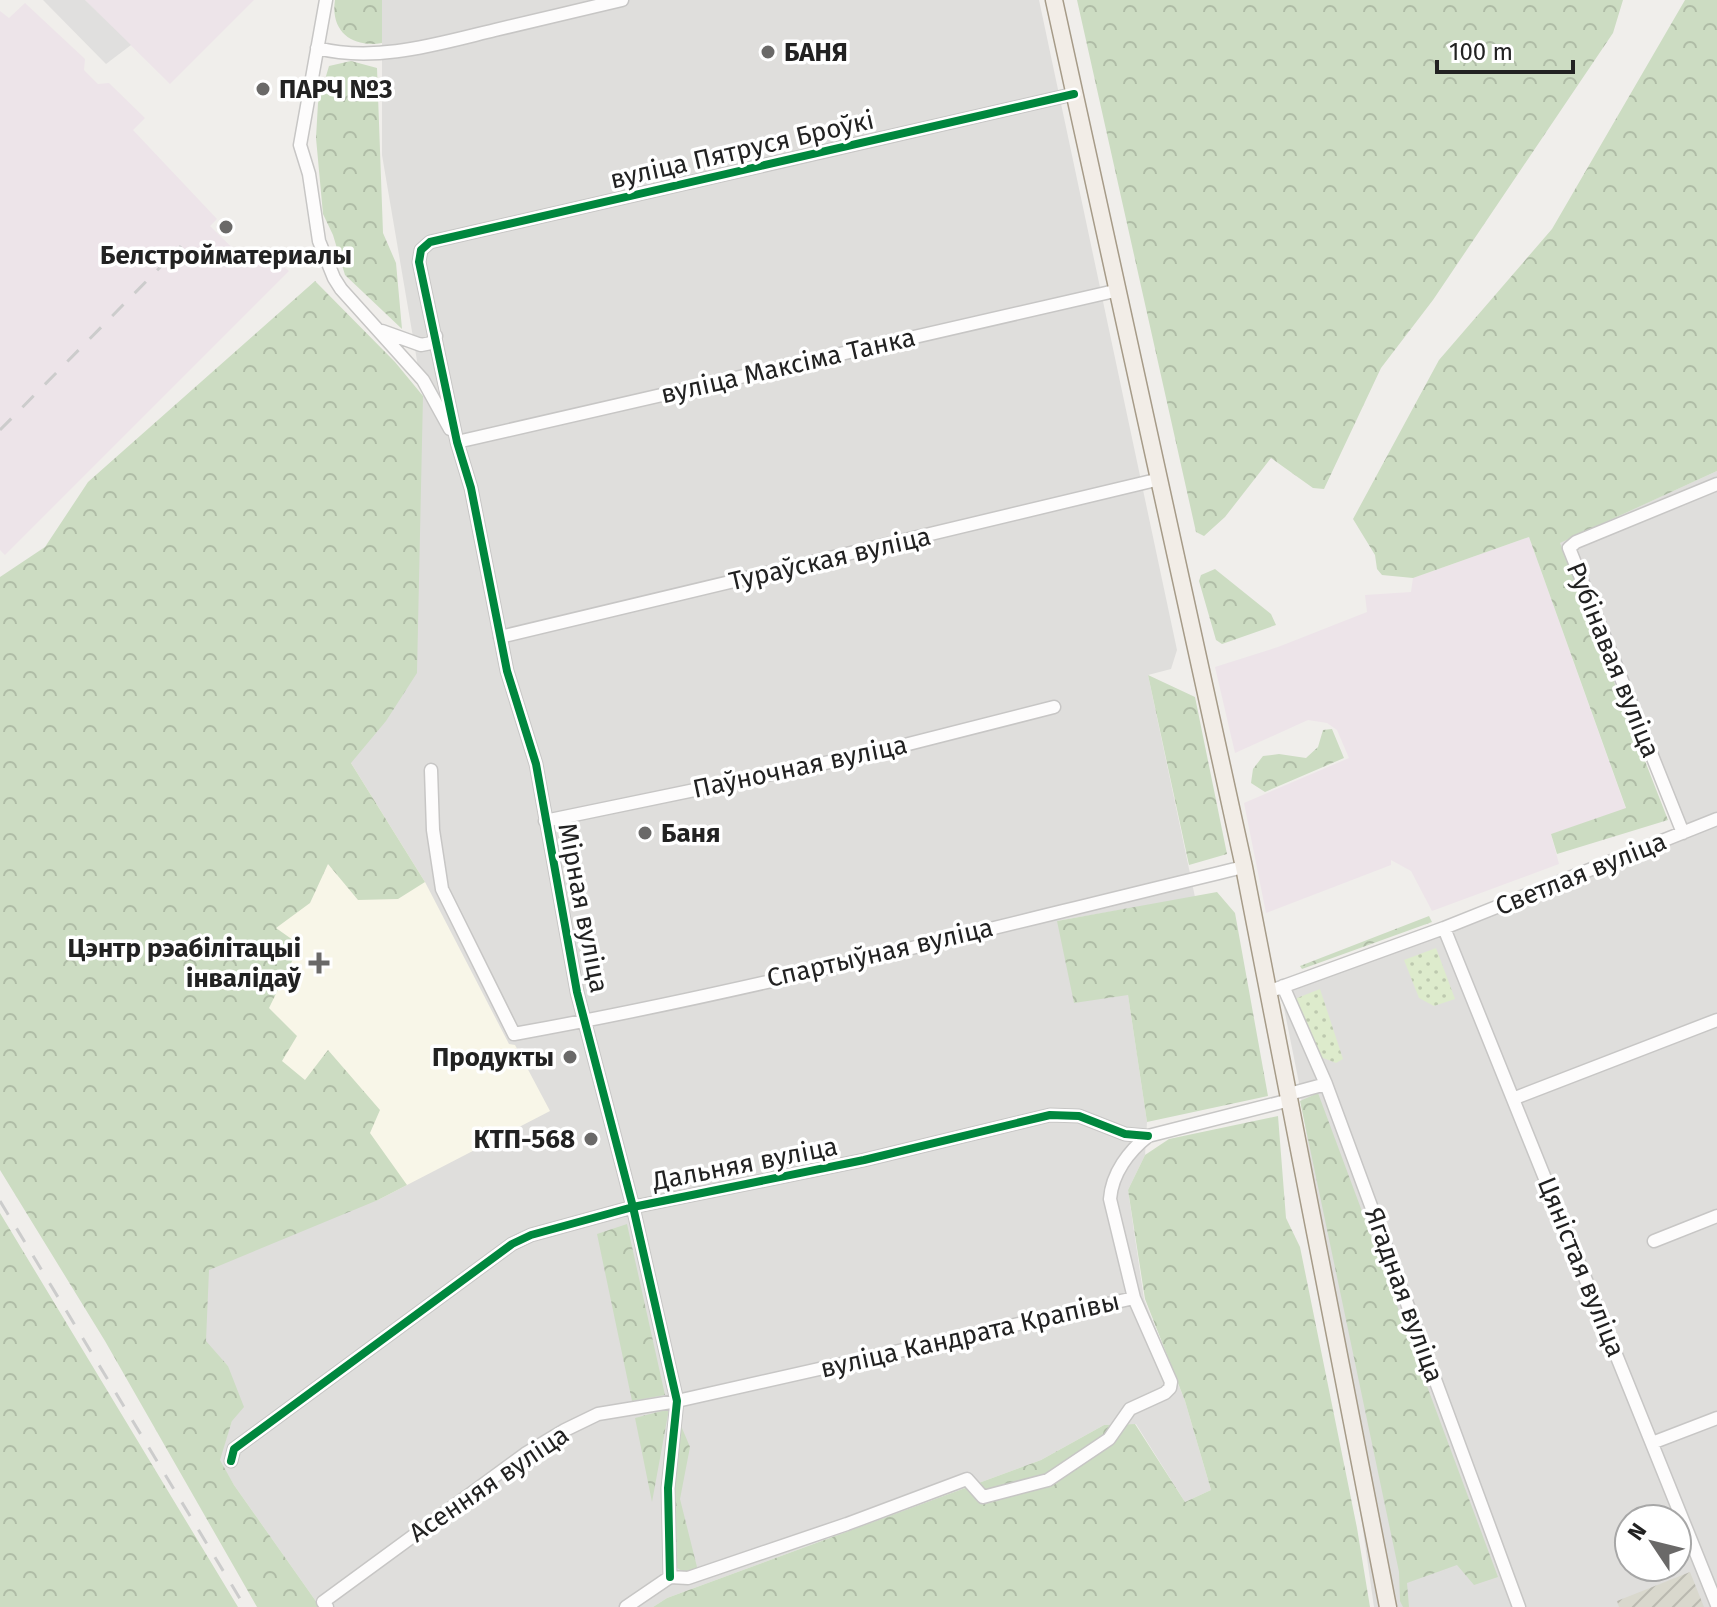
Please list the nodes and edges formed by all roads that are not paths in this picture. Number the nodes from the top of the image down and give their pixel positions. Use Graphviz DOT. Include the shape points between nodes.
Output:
graph roads {
  1 [pos="326,0"];
  2 [pos="622,0"];
  3 [pos="1054,0"];
  4 [pos="317,48"];
  5 [pos="1074,94"];
  6 [pos="421,250"];
  7 [pos="1119,290"];
  8 [pos="375,328"];
  9 [pos="436,336"];
  10 [pos="457,442"];
  11 [pos="1160,479"];
  12 [pos="1717,484"];
  13 [pos="500,637"];
  14 [pos="1054,707"];
  15 [pos="431,770"];
  16 [pos="1717,819"];
  17 [pos="545,821"];
  18 [pos="1683,833"];
  19 [pos="1244,867"];
  20 [pos="1444,928"];
  21 [pos="1275,989"];
  22 [pos="1717,1020"];
  23 [pos="586,1021"];
  24 [pos="1326,1084"];
  25 [pos="1290,1097"];
  26 [pos="1515,1098"];
  27 [pos="1148,1136"];
  28 [pos="633,1207"];
  29 [pos="1717,1216"];
  30 [pos="1654,1241"];
  31 [pos="1134,1298"];
  32 [pos="677,1401"];
  33 [pos="1717,1418"];
  34 [pos="1652,1443"];
  35 [pos="231,1461"];
  36 [pos="670,1577"];
  37 [pos="1717,1605"];
  38 [pos="327,1607"];
  39 [pos="626,1607"];
  40 [pos="1388,1607"];
  41 [pos="1519,1607"];
  1 -- 4 [label="street"];
  2 -- 4 [label="street" via="424,47 369,54"];
  3 -- 5 [label="main road"];
  4 -- 8 [label="street" via="300,145 316,227 341,289"];
  5 -- 6 [label="street, вуліца Пятруся Броўкі" via="430,242"];
  5 -- 7 [label="main road"];
  6 -- 9 [label="street, Мірная вуліца" via="419,262"];
  7 -- 10 [label="street, вуліца Максіма Танка"];
  7 -- 11 [label="main road"];
  8 -- 9 [label="street" via="421,345"];
  8 -- 10 [label="street" via="423,380"];
  9 -- 10 [label="street, Мірная вуліца"];
  10 -- 13 [label="street, Мірная вуліца"];
  11 -- 13 [label="street, Тураўская вуліца"];
  11 -- 19 [label="main road"];
  12 -- 18 [label="street, Рубінавая вуліца" via="1569,548"];
  13 -- 17 [label="street, Мірная вуліца" via="536,764"];
  14 -- 17 [label="street, Паўночная вуліца" via="873,753"];
  15 -- 23 [label="street, Спартыўная вуліца" via="442,889 514,1034"];
  16 -- 18 [label="street, Светлая вуліца"];
  17 -- 23 [label="street, Мірная вуліца"];
  18 -- 20 [label="street, Светлая вуліца"];
  19 -- 21 [label="main road"];
  19 -- 23 [label="street, Спартыўная вуліца"];
  20 -- 21 [label="street, Светлая вуліца"];
  20 -- 26 [label="street, Цяністая вуліца"];
  21 -- 24 [label="street, Ягадная вуліца"];
  21 -- 25 [label="main road"];
  22 -- 26 [label="street"];
  23 -- 28 [label="street, Мірная вуліца"];
  24 -- 25 [label="street"];
  24 -- 41 [label="street, Ягадная вуліца"];
  25 -- 27 [label="street"];
  25 -- 40 [label="main road"];
  26 -- 34 [label="street, Цяністая вуліца"];
  27 -- 28 [label="street, Дальняя вуліца" via="1125,1134 1079,1116 1050,1115"];
  27 -- 31 [label="street" via="1134,1147 1111,1185"];
  28 -- 32 [label="street, Мірная вуліца"];
  28 -- 35 [label="street, Дальняя вуліца" via="512,1244 234,1449"];
  29 -- 30 [label="street"];
  31 -- 32 [label="street, вуліца Кандрата Крапівы"];
  31 -- 36 [label="street, вуліца Кандрата Крапівы" via="1170,1388 1130,1409 1109,1439 1048,1480 983,1497 967,1479 688,1578"];
  32 -- 36 [label="street, Мірная вуліца" via="668,1488"];
  32 -- 38 [label="street, Асенняя вуліца" via="598,1414 565,1430 348,1583 323,1602"];
  33 -- 34 [label="street"];
  34 -- 37 [label="street, Цяністая вуліца"];
  36 -- 39 [label="street"];
}
